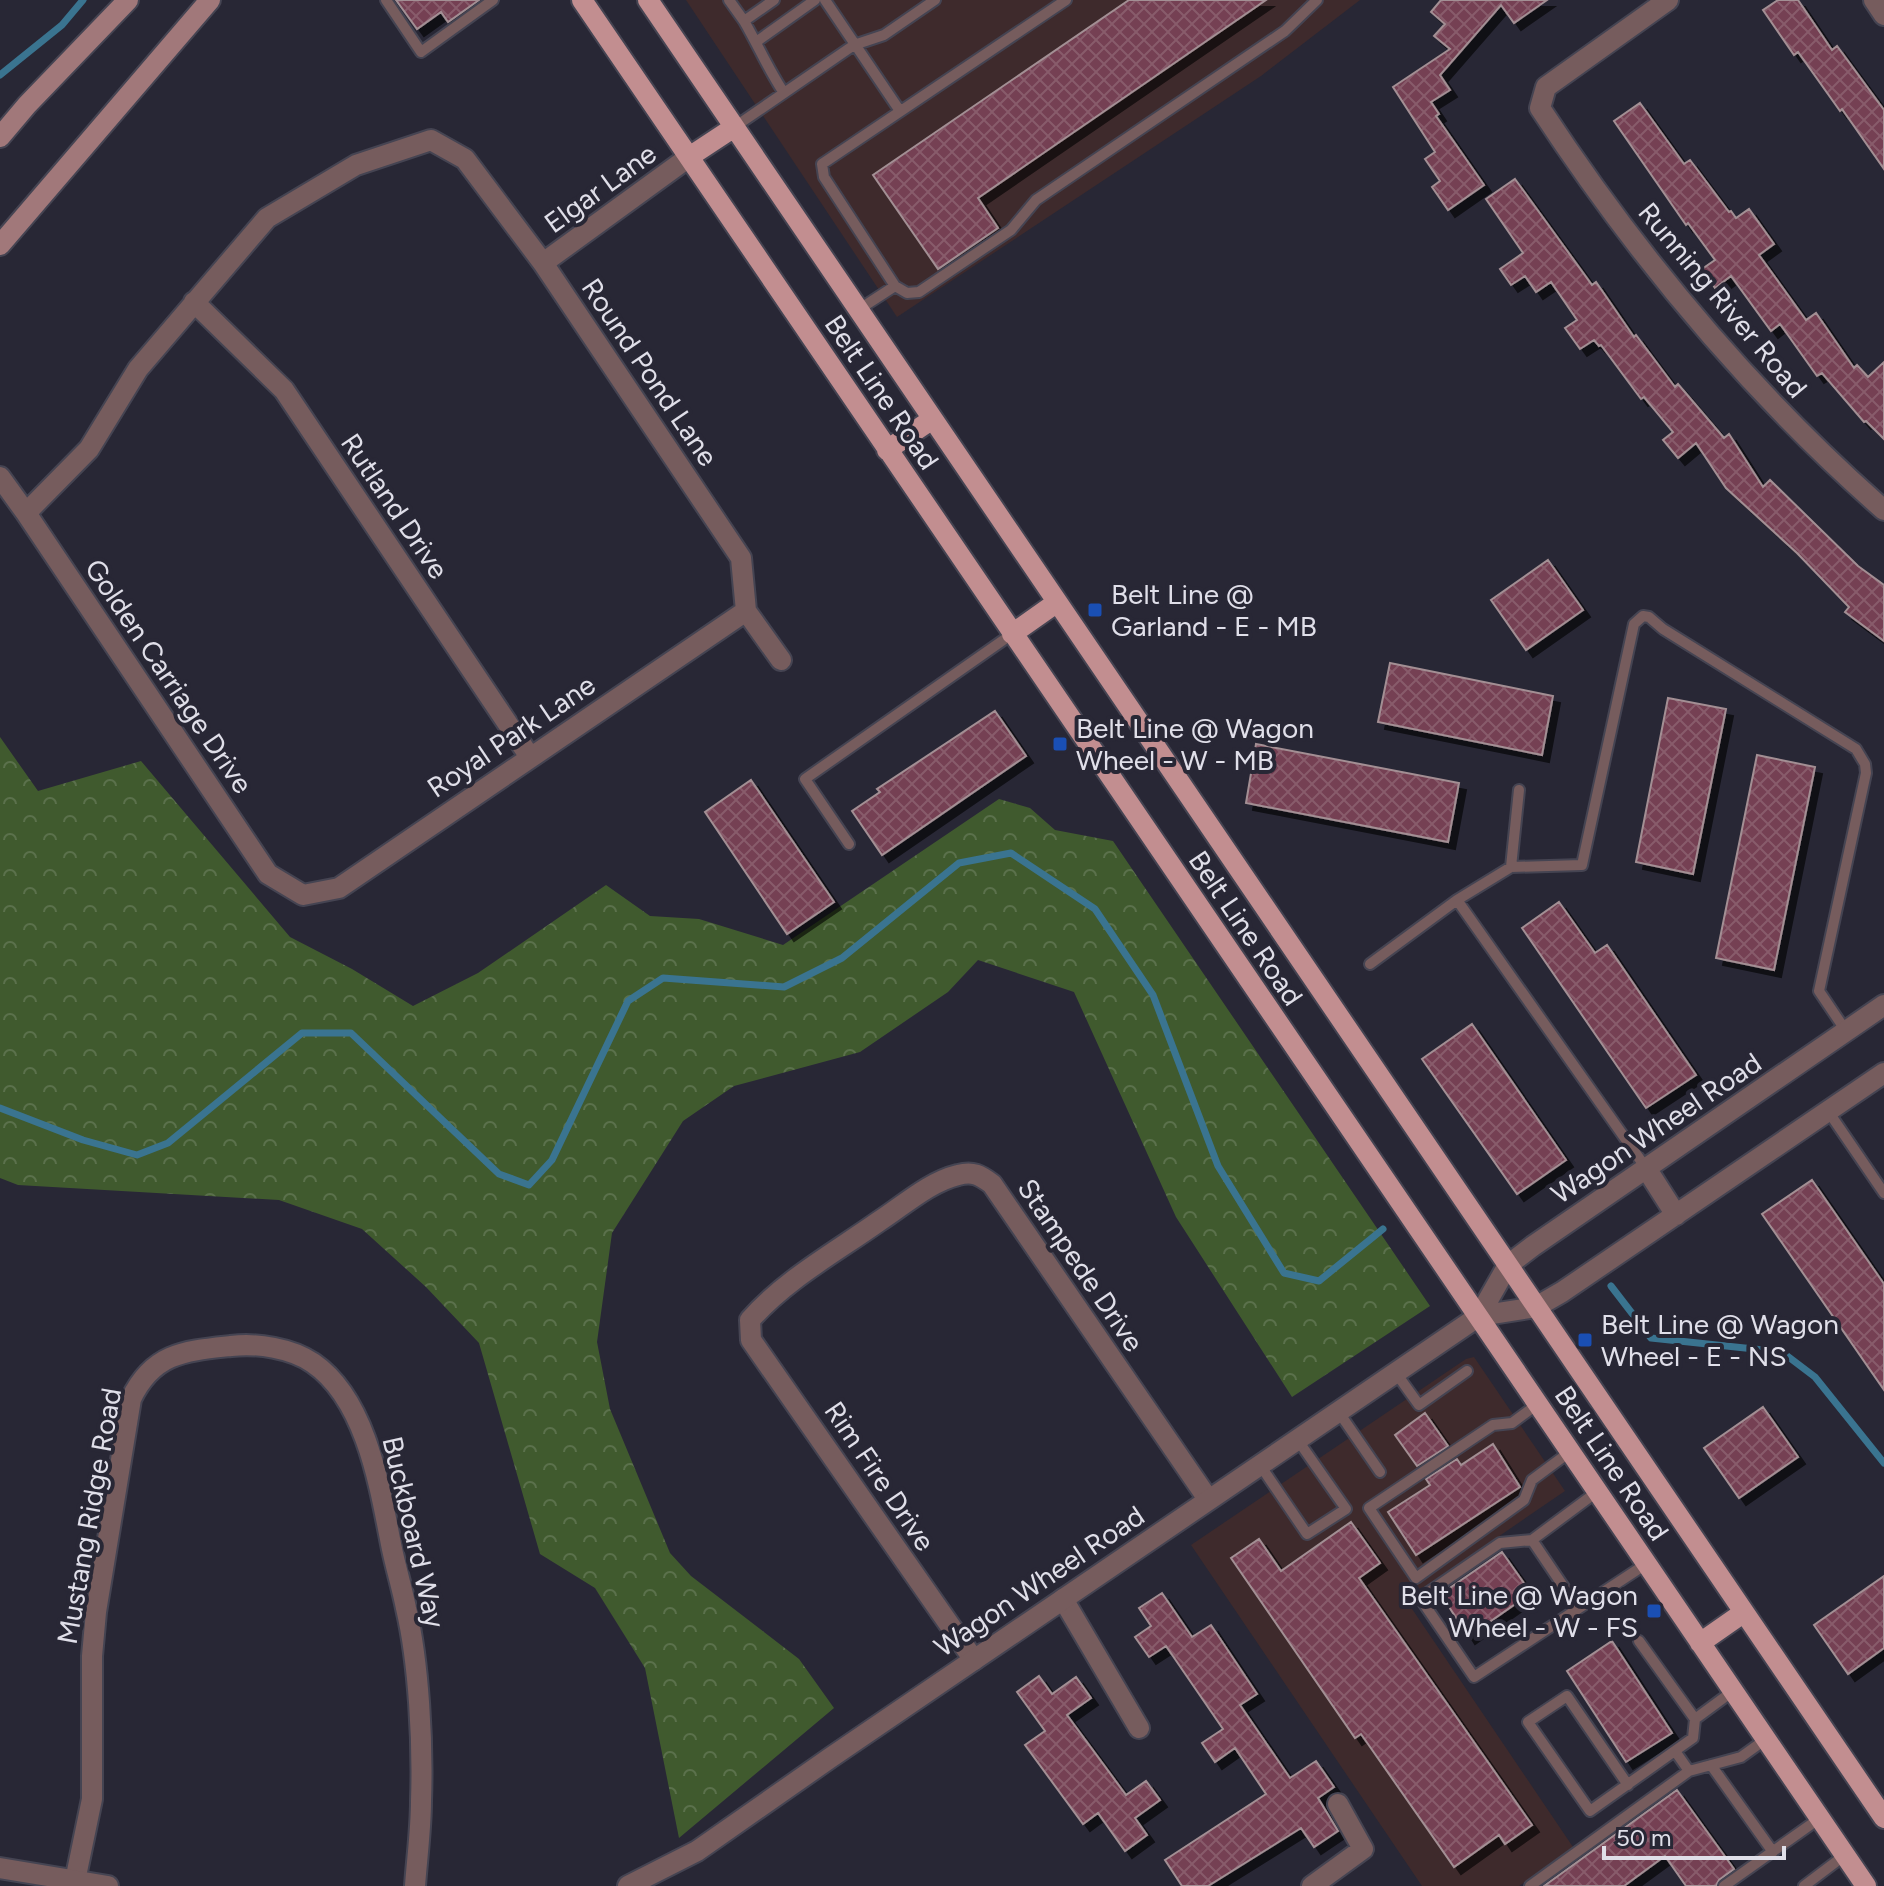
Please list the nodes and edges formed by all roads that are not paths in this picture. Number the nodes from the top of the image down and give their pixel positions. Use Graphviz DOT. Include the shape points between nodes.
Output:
graph roads {
  1 [pos="128,0"];
  2 [pos="210,0"];
  3 [pos="386,0"];
  4 [pos="493,0"];
  5 [pos="582,0"];
  6 [pos="648,0"];
  7 [pos="729,0"];
  8 [pos="774,0"];
  9 [pos="815,0"];
  10 [pos="825,0"];
  11 [pos="935,0"];
  12 [pos="1066,0"];
  13 [pos="1317,0"];
  14 [pos="1668,0"];
  15 [pos="1874,0"];
  16 [pos="1884,15"];
  17 [pos="744,21"];
  18 [pos="756,42"];
  19 [pos="854,45"];
  20 [pos="784,93"];
  21 [pos="900,111"];
  22 [pos="733,128"];
  23 [pos="0,137"];
  24 [pos="689,157"];
  25 [pos="0,245"];
  26 [pos="543,263"];
  27 [pos="895,286"];
  28 [pos="194,302"];
  29 [pos="857,310"];
  30 [pos="931,420"];
  31 [pos="887,450"];
  32 [pos="0,477"];
  33 [pos="1884,510"];
  34 [pos="26,513"];
  35 [pos="1056,603"];
  36 [pos="746,611"];
  37 [pos="1012,634"];
  38 [pos="781,660"];
  39 [pos="530,757"];
  40 [pos="1519,790"];
  41 [pos="849,844"];
  42 [pos="1511,867"];
  43 [pos="303,895"];
  44 [pos="1457,900"];
  45 [pos="1370,964"];
  46 [pos="1884,1005"];
  47 [pos="1846,1031"];
  48 [pos="1884,1073"];
  49 [pos="1828,1111"];
  50 [pos="1646,1168"];
  51 [pos="1884,1193"];
  52 [pos="1676,1215"];
  53 [pos="1508,1265"];
  54 [pos="1536,1307"];
  55 [pos="1479,1316"];
  56 [pos="750,1320"];
  57 [pos="161,1359"];
  58 [pos="1467,1371"];
  59 [pos="1396,1373"];
  60 [pos="1539,1403"];
  61 [pos="1338,1411"];
  62 [pos="1297,1439"];
  63 [pos="1571,1451"];
  64 [pos="1260,1465"];
  65 [pos="1380,1472"];
  66 [pos="1598,1491"];
  67 [pos="1208,1499"];
  68 [pos="1369,1508"];
  69 [pos="1346,1509"];
  70 [pos="1532,1540"];
  71 [pos="1646,1564"];
  72 [pos="1063,1599"];
  73 [pos="1578,1608"];
  74 [pos="1743,1613"];
  75 [pos="1639,1641"];
  76 [pos="1700,1643"];
  77 [pos="974,1660"];
  78 [pos="1733,1691"];
  79 [pos="1695,1719"];
  80 [pos="1139,1728"];
  81 [pos="1766,1739"];
  82 [pos="1675,1751"];
  83 [pos="1711,1765"];
  84 [pos="1689,1771"];
  85 [pos="1628,1785"];
  86 [pos="1338,1804"];
  87 [pos="1820,1818"];
  88 [pos="1884,1818"];
  89 [pos="1773,1852"];
  90 [pos="1845,1855"];
  91 [pos="0,1868"];
  92 [pos="74,1884"];
  93 [pos="108,1886"];
  94 [pos="415,1886"];
  95 [pos="628,1886"];
  96 [pos="1312,1886"];
  97 [pos="1530,1886"];
  98 [pos="1724,1886"];
  99 [pos="1804,1886"];
  100 [pos="1866,1886"];
  1 -- 23 [label="main road"];
  2 -- 25 [label="main road"];
  3 -- 4 [label="lane" via="421,52"];
  5 -- 24 [label="main road, Belt Line Road"];
  6 -- 22 [label="main road, Belt Line Road"];
  7 -- 17 [label="lane"];
  8 -- 17 [label="lane"];
  9 -- 18 [label="lane"];
  10 -- 19 [label="lane"];
  11 -- 19 [label="lane" via="884,35"];
  12 -- 21 [label="lane"];
  13 -- 27 [label="lane" via="1285,31 1036,200 1011,230 919,292"];
  14 -- 33 [label="street, Running River Road" via="1546,87 1540,108 1586,179 1674,294 1791,424"];
  15 -- 16 [label="street"];
  17 -- 18 [label="lane"];
  18 -- 20 [label="lane"];
  19 -- 20 [label="lane"];
  19 -- 21 [label="lane"];
  20 -- 22 [label="lane"];
  21 -- 27 [label="lane" via="822,164 824,177"];
  22 -- 24 [label="main road"];
  22 -- 29 [label="main road, Belt Line Road"];
  24 -- 26 [label="street, Elgar Lane"];
  24 -- 31 [label="main road, Belt Line Road"];
  26 -- 28 [label="street, Round Pond Lane" via="465,159 431,140 356,165 267,218"];
  26 -- 36 [label="street, Round Pond Lane" via="741,558"];
  27 -- 29 [label="lane"];
  28 -- 34 [label="street" via="138,369 89,449"];
  28 -- 39 [label="street, Rutland Drive" via="284,390"];
  29 -- 30 [label="main road, Belt Line Road"];
  30 -- 31 [label="main road"];
  30 -- 35 [label="main road, Belt Line Road"];
  31 -- 37 [label="main road, Belt Line Road"];
  32 -- 34 [label="street, Golden Carriage Drive"];
  34 -- 43 [label="street, Golden Carriage Drive" via="268,874"];
  35 -- 37 [label="main road"];
  35 -- 53 [label="main road, Belt Line Road"];
  36 -- 38 [label="street"];
  36 -- 39 [label="street, Royal Park Lane"];
  37 -- 41 [label="lane" via="805,779"];
  37 -- 55 [label="main road, Belt Line Road"];
  39 -- 43 [label="street, Royal Park Lane" via="339,888"];
  40 -- 42 [label="lane"];
  42 -- 44 [label="lane"];
  42 -- 47 [label="lane" via="1582,865 1634,624 1649,617 1856,749 1865,764 1819,991"];
  44 -- 45 [label="lane"];
  44 -- 50 [label="lane"];
  46 -- 47 [label="street, Wagon Wheel Road"];
  47 -- 50 [label="street, Wagon Wheel Road"];
  48 -- 49 [label="street, Wagon Wheel Road"];
  49 -- 51 [label="lane"];
  49 -- 52 [label="street, Wagon Wheel Road"];
  50 -- 52 [label="street"];
  50 -- 53 [label="street, Wagon Wheel Road"];
  52 -- 54 [label="street, Wagon Wheel Road"];
  53 -- 54 [label="main road, Belt Line Road"];
  53 -- 55 [label="street, Wagon Wheel Road"];
  54 -- 55 [label="street, Wagon Wheel Road"];
  54 -- 74 [label="main road, Belt Line Road"];
  55 -- 59 [label="street, Wagon Wheel Road"];
  55 -- 60 [label="main road, Belt Line Road"];
  56 -- 67 [label="street, Stampede Drive" via="768,1300 942,1180 977,1173 1009,1206"];
  56 -- 77 [label="street, Rim Fire Drive" via="751,1340"];
  57 -- 92 [label="street, Mustang Ridge Road" via="141,1378 131,1399 96,1612 92,1799"];
  57 -- 94 [label="street, Buckboard Way" via="236,1345 292,1353 313,1362 332,1380 358,1422 371,1454 414,1656 421,1801"];
  58 -- 59 [label="lane" via="1419,1405"];
  59 -- 61 [label="street, Wagon Wheel Road"];
  60 -- 63 [label="main road, Belt Line Road"];
  60 -- 68 [label="lane" via="1512,1423 1493,1425"];
  61 -- 62 [label="street, Wagon Wheel Road"];
  61 -- 65 [label="lane"];
  62 -- 64 [label="street, Wagon Wheel Road"];
  62 -- 69 [label="lane"];
  63 -- 66 [label="main road, Belt Line Road"];
  63 -- 68 [label="lane" via="1532,1480 1524,1500 1416,1578"];
  64 -- 67 [label="street, Wagon Wheel Road"];
  64 -- 69 [label="lane" via="1307,1534"];
  66 -- 70 [label="lane"];
  66 -- 71 [label="main road, Belt Line Road"];
  67 -- 72 [label="street, Wagon Wheel Road"];
  68 -- 69 [label="lane"];
  70 -- 73 [label="lane"];
  70 -- 73 [label="lane" via="1500,1543 1420,1598 1474,1677"];
  71 -- 73 [label="lane"];
  71 -- 76 [label="main road, Belt Line Road"];
  72 -- 77 [label="street, Wagon Wheel Road"];
  72 -- 80 [label="street"];
  74 -- 76 [label="main road"];
  74 -- 88 [label="main road, Belt Line Road"];
  75 -- 79 [label="lane"];
  76 -- 78 [label="main road, Belt Line Road"];
  77 -- 95 [label="street, Wagon Wheel Road" via="697,1851"];
  78 -- 79 [label="lane"];
  78 -- 81 [label="main road, Belt Line Road"];
  79 -- 82 [label="lane" via="1693,1738"];
  81 -- 83 [label="lane" via="1741,1757"];
  81 -- 87 [label="main road, Belt Line Road"];
  82 -- 84 [label="lane"];
  82 -- 85 [label="lane"];
  83 -- 84 [label="lane"];
  83 -- 89 [label="lane"];
  84 -- 97 [label="lane"];
  85 -- 85 [label="lane" via="1590,1811 1528,1722 1567,1696"];
  86 -- 96 [label="street" via="1363,1849"];
  87 -- 89 [label="lane"];
  87 -- 90 [label="main road, Belt Line Road"];
  89 -- 98 [label="lane"];
  90 -- 99 [label="lane"];
  90 -- 100 [label="main road, Belt Line Road"];
  91 -- 92 [label="street"];
  92 -- 93 [label="street"];
}
